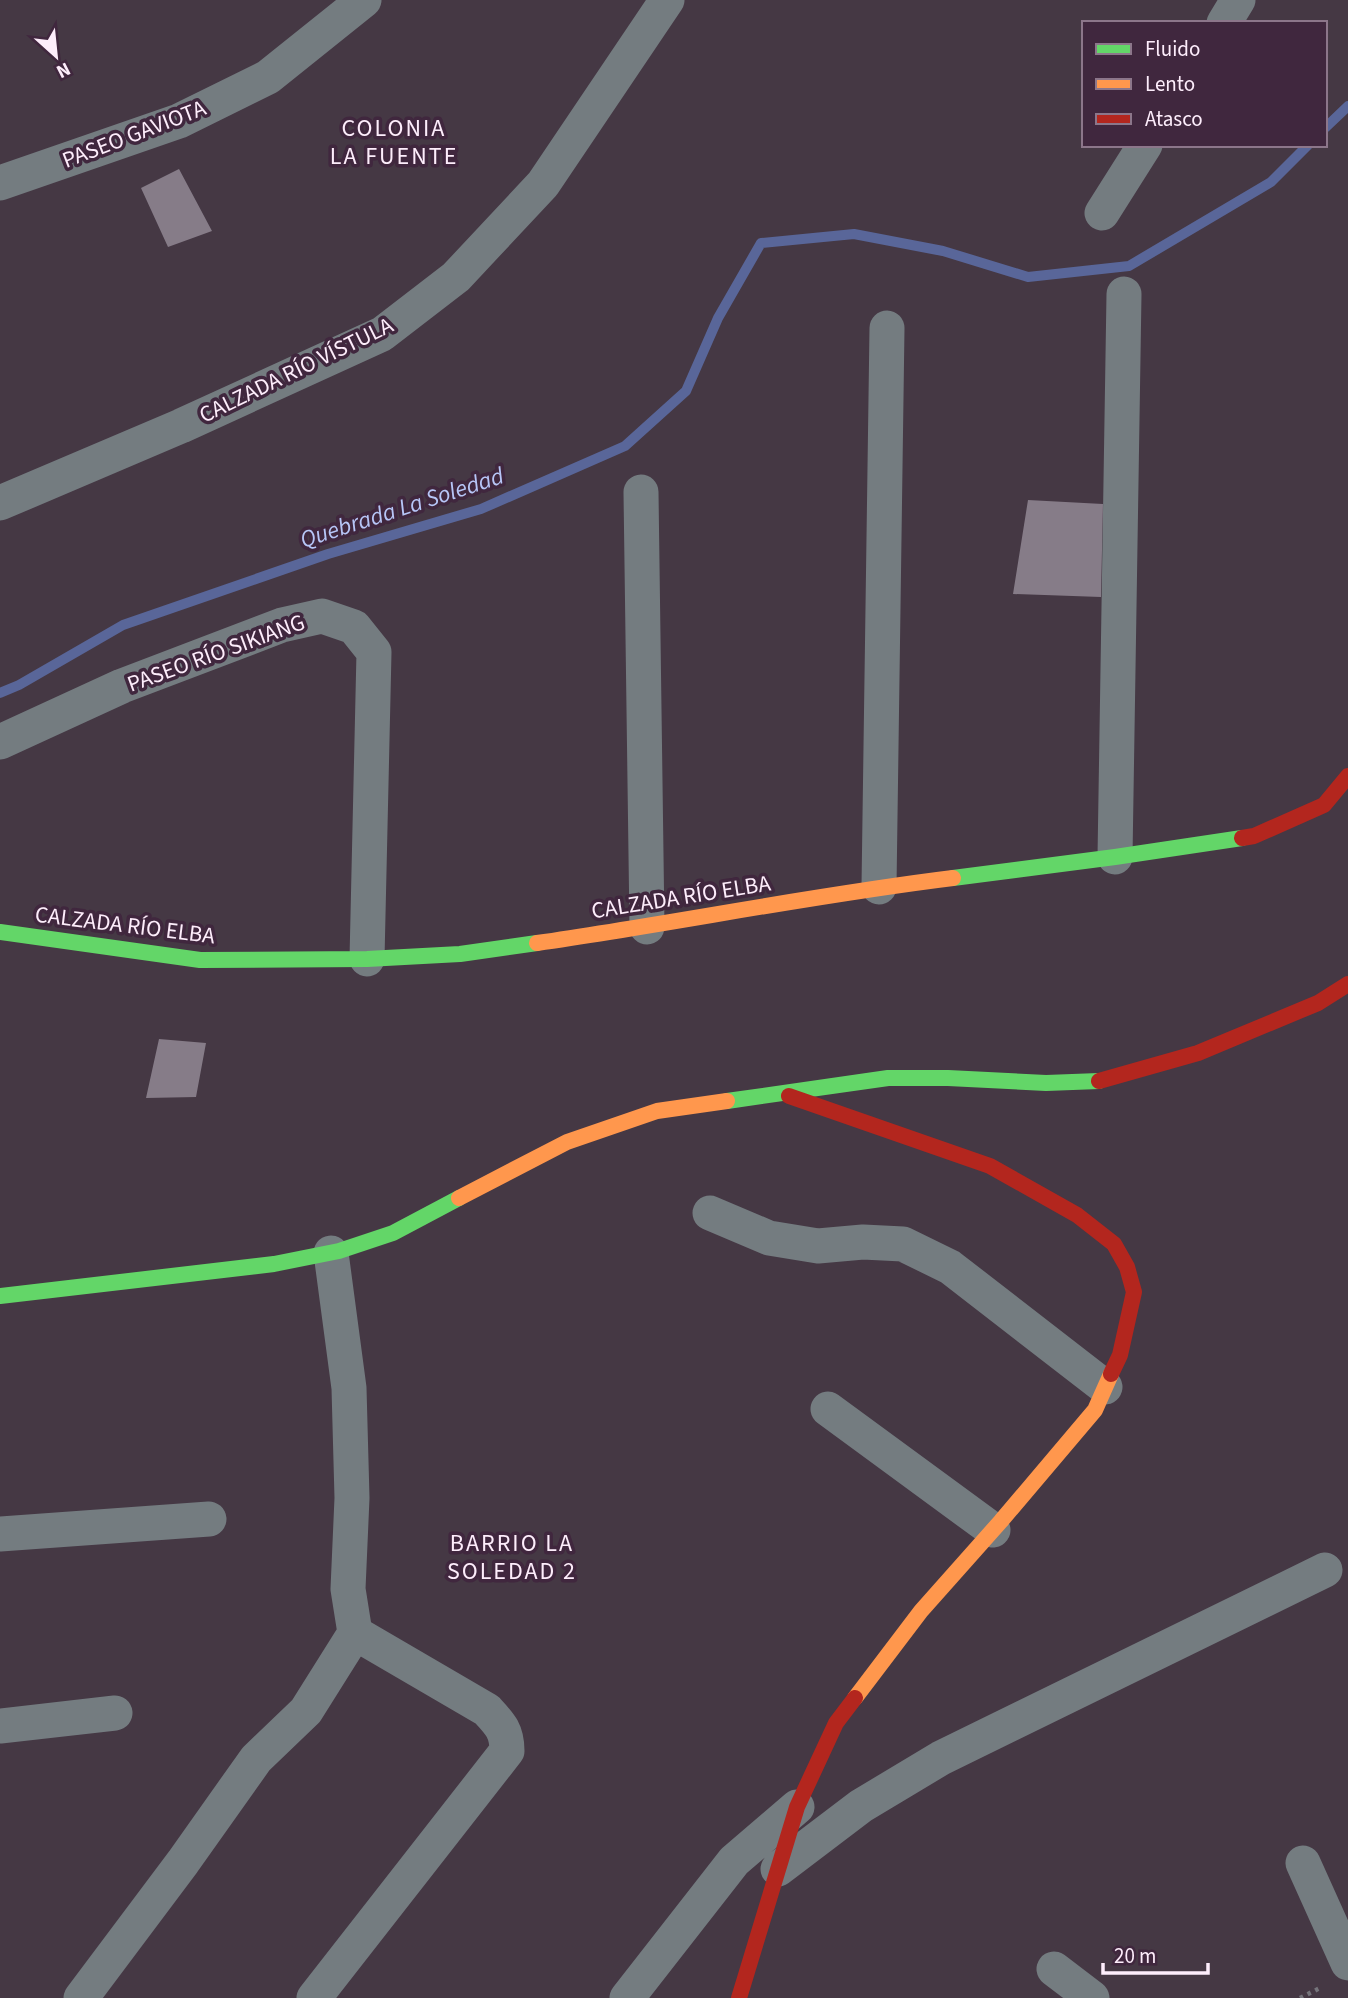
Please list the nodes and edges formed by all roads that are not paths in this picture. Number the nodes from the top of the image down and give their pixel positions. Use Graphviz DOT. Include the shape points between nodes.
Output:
graph roads {
  1 [pos="364,0"];
  2 [pos="667,0"];
  3 [pos="1238,0"];
  4 [pos="1224,21"];
  5 [pos="1144,147"];
  6 [pos="0,183"];
  7 [pos="1102,212"];
  8 [pos="1124,294"];
  9 [pos="887,328"];
  10 [pos="641,492"];
  11 [pos="0,503"];
  12 [pos="0,743"];
  13 [pos="1348,776"];
  14 [pos="1115,857"];
  15 [pos="879,887"];
  16 [pos="647,927"];
  17 [pos="0,932"];
  18 [pos="367,959"];
  19 [pos="1348,984"];
  20 [pos="784,1094"];
  21 [pos="710,1213"];
  22 [pos="331,1253"];
  23 [pos="0,1296"];
  24 [pos="1105,1387"];
  25 [pos="828,1409"];
  26 [pos="209,1519"];
  27 [pos="993,1530"];
  28 [pos="0,1534"];
  29 [pos="1325,1570"];
  30 [pos="355,1633"];
  31 [pos="115,1713"];
  32 [pos="0,1726"];
  33 [pos="797,1807"];
  34 [pos="1303,1863"];
  35 [pos="778,1869"];
  36 [pos="1348,1963"];
  37 [pos="1054,1969"];
  38 [pos="81,1998"];
  39 [pos="314,1998"];
  40 [pos="627,1998"];
  41 [pos="739,1998"];
  42 [pos="1092,1998"];
  1 -- 6 [label="street, PASEO GAVIOTA" via="268,77 179,121"];
  2 -- 11 [label="street, CALZADA RÍO VÍSTULA" via="542,184 456,278 414,310 382,334"];
  3 -- 4 [label="street"];
  5 -- 7 [label="street"];
  8 -- 14 [label="street"];
  9 -- 15 [label="street"];
  10 -- 16 [label="street"];
  12 -- 18 [label="street, PASEO RÍO SIKIANG" via="122,686 282,625 322,616 354,627 374,652"];
  13 -- 14 [label="street, CALZADA RÍO ELBA" via="1324,805 1254,836"];
  14 -- 15 [label="street, CALZADA RÍO ELBA"];
  15 -- 16 [label="street, CALZADA RÍO ELBA"];
  16 -- 18 [label="street, CALZADA RÍO ELBA" via="460,954"];
  17 -- 18 [label="street, CALZADA RÍO ELBA" via="200,960"];
  19 -- 20 [label="street" via="1318,1003 1198,1053 1101,1081 888,1077"];
  20 -- 22 [label="street" via="657,1111 568,1142 393,1233"];
  20 -- 24 [label="street" via="990,1166 1077,1215 1114,1244 1135,1292 1120,1355"];
  21 -- 24 [label="street" via="769,1238 818,1246 903,1244 950,1267"];
  22 -- 23 [label="street" via="274,1264"];
  22 -- 30 [label="street" via="349,1388 352,1498 348,1589"];
  24 -- 27 [label="street" via="1095,1410"];
  25 -- 27 [label="street"];
  26 -- 28 [label="street"];
  27 -- 33 [label="street" via="921,1611 836,1723"];
  29 -- 35 [label="street" via="941,1758 861,1806"];
  30 -- 38 [label="street" via="306,1711 256,1759"];
  30 -- 39 [label="street" via="487,1710 507,1737 507,1751"];
  31 -- 32 [label="street"];
  33 -- 35 [label="street"];
  33 -- 40 [label="street" via="734,1861"];
  34 -- 36 [label="street"];
  35 -- 41 [label="street"];
  37 -- 42 [label="street"];
}
